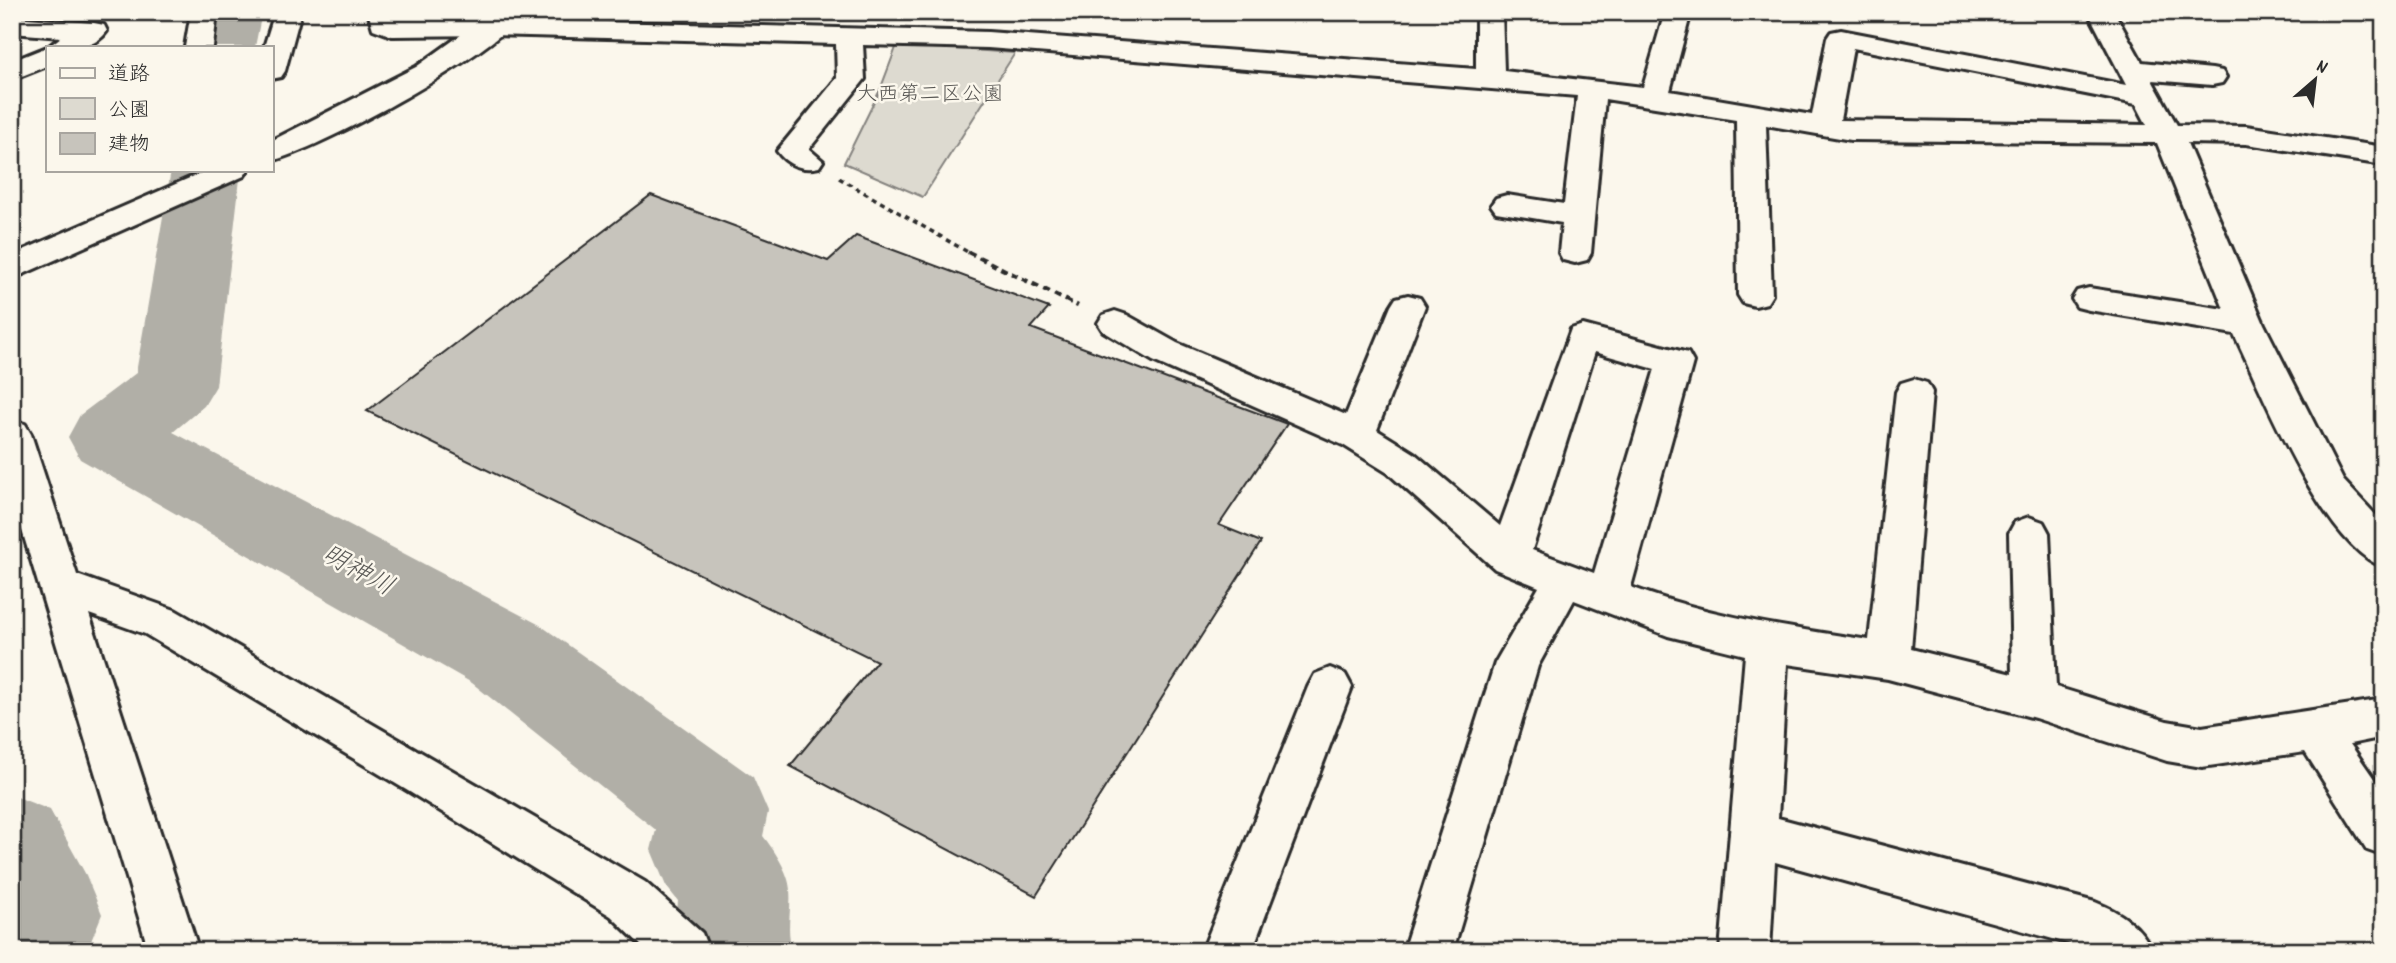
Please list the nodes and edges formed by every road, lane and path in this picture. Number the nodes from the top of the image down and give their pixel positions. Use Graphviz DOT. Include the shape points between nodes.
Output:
graph roads {
  1 [pos="204,12"];
  2 [pos="288,12"];
  3 [pos="381,12"];
  4 [pos="1489,12"];
  5 [pos="1678,12"];
  6 [pos="2101,12"];
  7 [pos="502,20"];
  8 [pos="12,25"];
  9 [pos="60,29"];
  10 [pos="849,36"];
  11 [pos="199,46"];
  12 [pos="46,55"];
  13 [pos="273,64"];
  14 [pos="2130,69"];
  15 [pos="16,70"];
  16 [pos="2212,77"];
  17 [pos="1490,78"];
  18 [pos="46,79"];
  19 [pos="1592,88"];
  20 [pos="1654,97"];
  21 [pos="2146,97"];
  22 [pos="1751,116"];
  23 [pos="1824,128"];
  24 [pos="2167,135"];
  25 [pos="273,151"];
  26 [pos="2384,156"];
  27 [pos="808,160"];
  28 [pos="228,172"];
  29 [pos="1507,205"];
  30 [pos="1578,216"];
  31 [pos="1575,253"];
  32 [pos="12,268"];
  33 [pos="1755,295"];
  34 [pos="2089,299"];
  35 [pos="1408,306"];
  36 [pos="1115,323"];
  37 [pos="2247,324"];
  38 [pos="1914,391"];
  39 [pos="12,434"];
  40 [pos="1356,435"];
  41 [pos="2029,533"];
  42 [pos="2384,551"];
  43 [pos="1509,558"];
  44 [pos="1564,580"];
  45 [pos="63,587"];
  46 [pos="1608,597"];
  47 [pos="1767,642"];
  48 [pos="1888,661"];
  49 [pos="1330,687"];
  50 [pos="2035,699"];
  51 [pos="2384,718"];
  52 [pos="2316,731"];
  53 [pos="1753,834"];
  54 [pos="2384,834"];
  55 [pos="174,951"];
  56 [pos="684,951"];
  57 [pos="1227,951"];
  58 [pos="1428,951"];
  59 [pos="1745,951"];
  60 [pos="2127,951"];
  1 -- 11 [label="street"];
  2 -- 13 [label="street"];
  3 -- 7 [label="street" via="382,23 392,28"];
  4 -- 17 [label="street"];
  5 -- 20 [label="street"];
  6 -- 14 [label="street"];
  7 -- 10 [label="street"];
  7 -- 25 [label="street" via="395,89"];
  8 -- 9 [label="street"];
  10 -- 17 [label="street" via="988,40"];
  10 -- 27 [label="street" via="851,79 792,152"];
  12 -- 15 [label="street"];
  14 -- 16 [label="street"];
  14 -- 21 [label="street"];
  15 -- 18 [label="street"];
  17 -- 19 [label="street"];
  19 -- 20 [label="street"];
  19 -- 30 [label="street"];
  20 -- 22 [label="street"];
  21 -- 23 [label="street" via="1841,38"];
  21 -- 24 [label="street"];
  22 -- 23 [label="street"];
  22 -- 33 [label="street"];
  23 -- 24 [label="street"];
  24 -- 26 [label="street" via="2246,135"];
  24 -- 37 [label="street"];
  27 -- 36 [label="path" via="978,258"];
  28 -- 32 [label="street"];
  29 -- 30 [label="street"];
  30 -- 31 [label="street"];
  34 -- 37 [label="street"];
  35 -- 40 [label="street"];
  36 -- 40 [label="street" via="1165,352"];
  37 -- 42 [label="street" via="2328,489"];
  38 -- 48 [label="street"];
  39 -- 45 [label="street"];
  40 -- 43 [label="street" via="1401,463"];
  41 -- 50 [label="street"];
  43 -- 44 [label="street"];
  43 -- 46 [label="street" via="1583,337 1675,362"];
  44 -- 46 [label="street"];
  44 -- 58 [label="street" via="1517,663"];
  45 -- 55 [label="street" via="96,708"];
  45 -- 56 [label="street" via="160,622 424,776 628,899"];
  46 -- 47 [label="street" via="1668,619"];
  47 -- 48 [label="street"];
  47 -- 53 [label="street"];
  48 -- 50 [label="street"];
  49 -- 57 [label="street"];
  50 -- 52 [label="street" via="2167,741 2202,747"];
  51 -- 52 [label="street"];
  52 -- 54 [label="street"];
  53 -- 59 [label="street"];
  53 -- 60 [label="street" via="2095,926"];
}
